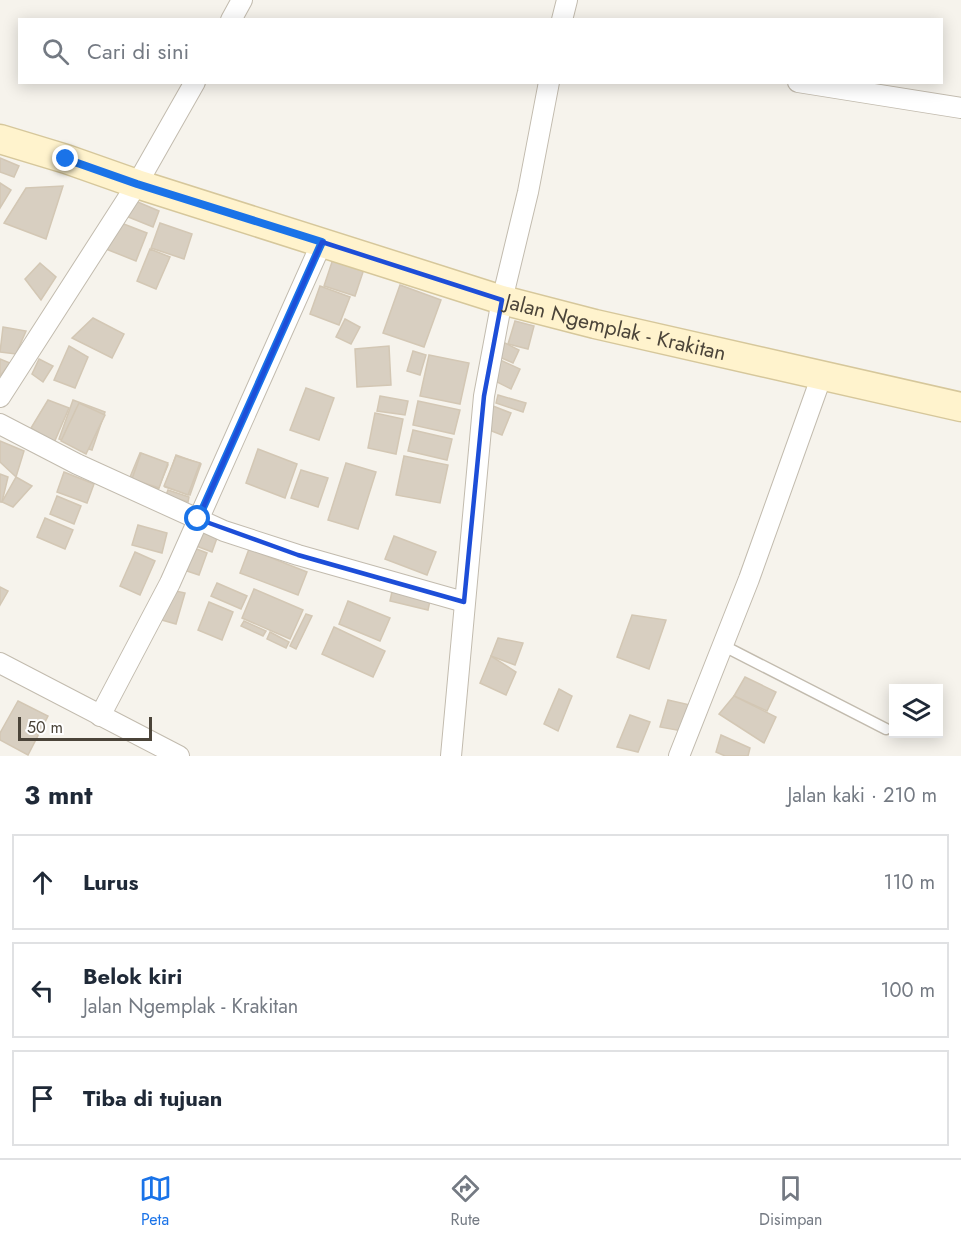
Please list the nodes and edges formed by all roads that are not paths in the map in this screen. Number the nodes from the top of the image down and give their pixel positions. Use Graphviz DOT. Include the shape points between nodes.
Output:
graph roads {
  1 [pos="242,0"];
  2 [pos="567,0"];
  3 [pos="232,18"];
  4 [pos="562,18"];
  5 [pos="194,84"];
  6 [pos="549,84"];
  7 [pos="811,84"];
  8 [pos="961,108"];
  9 [pos="0,139"];
  10 [pos="137,184"];
  11 [pos="322,242"];
  12 [pos="502,300"];
  13 [pos="822,375"];
  14 [pos="2,392"];
  15 [pos="960,405"];
  16 [pos="0,424"];
  17 [pos="198,519"];
  18 [pos="464,602"];
  19 [pos="722,645"];
  20 [pos="0,663"];
  21 [pos="100,716"];
  22 [pos="886,729"];
  23 [pos="179,756"];
  24 [pos="451,756"];
  25 [pos="679,756"];
  1 -- 3 [label="street"];
  2 -- 4 [label="street"];
  5 -- 10 [label="street"];
  6 -- 12 [label="street"];
  7 -- 8 [label="street"];
  9 -- 10 [label="street, Jalan Ngemplak - Krakitan"];
  10 -- 11 [label="street, Jalan Ngemplak - Krakitan"];
  10 -- 14 [label="street"];
  11 -- 12 [label="street, Jalan Ngemplak - Krakitan"];
  11 -- 17 [label="street"];
  12 -- 13 [label="street, Jalan Ngemplak - Krakitan"];
  12 -- 18 [label="street" via="484,396"];
  13 -- 15 [label="street, Jalan Ngemplak - Krakitan"];
  13 -- 19 [label="street"];
  16 -- 17 [label="street"];
  17 -- 18 [label="street" via="298,555"];
  17 -- 21 [label="street" via="170,583"];
  18 -- 24 [label="street"];
  19 -- 22 [label="lane"];
  19 -- 25 [label="street"];
  20 -- 21 [label="street"];
  21 -- 23 [label="street"];
}
